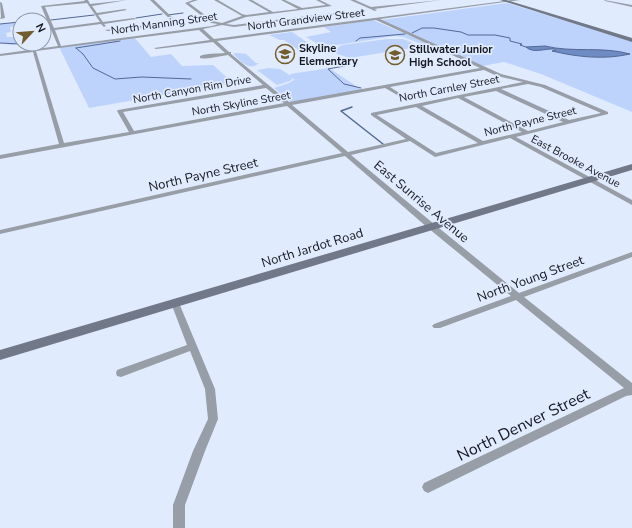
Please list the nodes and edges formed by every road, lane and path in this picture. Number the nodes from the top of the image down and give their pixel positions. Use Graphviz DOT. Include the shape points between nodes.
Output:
graph roads {
  1 [pos="125,0"];
  2 [pos="152,0"];
  3 [pos="196,0"];
  4 [pos="216,0"];
  5 [pos="250,0"];
  6 [pos="283,0"];
  7 [pos="318,0"];
  8 [pos="364,0"];
  9 [pos="439,0"];
  10 [pos="480,0"];
  11 [pos="518,0"];
  12 [pos="606,0"];
  13 [pos="190,1"];
  14 [pos="353,1"];
  15 [pos="504,1"];
  16 [pos="88,2"];
  17 [pos="0,3"];
  18 [pos="491,4"];
  19 [pos="330,6"];
  20 [pos="632,6"];
  21 [pos="371,8"];
  22 [pos="301,9"];
  23 [pos="125,10"];
  24 [pos="377,11"];
  25 [pos="273,13"];
  26 [pos="96,14"];
  27 [pos="382,14"];
  28 [pos="246,16"];
  29 [pos="390,17"];
  30 [pos="0,18"];
  31 [pos="134,19"];
  32 [pos="376,19"];
  33 [pos="102,22"];
  34 [pos="224,24"];
  35 [pos="53,29"];
  36 [pos="200,29"];
  37 [pos="107,30"];
  38 [pos="113,40"];
  39 [pos="214,40"];
  40 [pos="632,40"];
  41 [pos="60,47"];
  42 [pos="52,48"];
  43 [pos="156,48"];
  44 [pos="18,52"];
  45 [pos="35,52"];
  46 [pos="230,53"];
  47 [pos="1,54"];
  48 [pos="211,56"];
  49 [pos="485,68"];
  50 [pos="529,82"];
  51 [pos="268,86"];
  52 [pos="386,86"];
  53 [pos="496,89"];
  54 [pos="400,95"];
  55 [pos="458,96"];
  56 [pos="289,104"];
  57 [pos="417,105"];
  58 [pos="568,122"];
  59 [pos="526,132"];
  60 [pos="132,133"];
  61 [pos="510,136"];
  62 [pos="412,140"];
  63 [pos="482,143"];
  64 [pos="62,145"];
  65 [pos="346,154"];
  66 [pos="0,157"];
  67 [pos="632,167"];
  68 [pos="589,180"];
  69 [pos="632,203"];
  70 [pos="431,226"];
  71 [pos="0,232"];
  72 [pos="632,254"];
  73 [pos="518,297"];
  74 [pos="175,303"];
  75 [pos="437,326"];
  76 [pos="192,347"];
  77 [pos="0,355"];
  78 [pos="121,373"];
  79 [pos="632,390"];
  80 [pos="428,487"];
  81 [pos="179,528"];
  1 -- 16 [label="street"];
  2 -- 37 [label="street" via="176,23"];
  3 -- 13 [label="street"];
  4 -- 28 [label="street"];
  5 -- 25 [label="street"];
  6 -- 22 [label="street"];
  7 -- 19 [label="street"];
  8 -- 14 [label="street"];
  9 -- 21 [label="street"];
  10 -- 18 [label="street"];
  11 -- 15 [label="street, North Grandview Street"];
  12 -- 20 [label="street"];
  13 -- 34 [label="street" via="187,3 212,22"];
  14 -- 21 [label="street"];
  15 -- 18 [label="street, North Grandview Street"];
  15 -- 40 [label="street"];
  16 -- 26 [label="street"];
  16 -- 35 [label="street" via="43,6"];
  17 -- 30 [label="street" via="3,18"];
  18 -- 29 [label="street, North Grandview Street"];
  19 -- 22 [label="street, North Manning Street"];
  19 -- 34 [label="street" via="342,13 245,26"];
  21 -- 24 [label="street"];
  22 -- 25 [label="street, North Manning Street"];
  23 -- 26 [label="street"];
  25 -- 28 [label="street, North Manning Street"];
  26 -- 33 [label="street"];
  27 -- 29 [label="street"];
  28 -- 34 [label="street, North Manning Street"];
  29 -- 32 [label="street, North Grandview Street"];
  31 -- 33 [label="street"];
  32 -- 39 [label="street, North Grandview Street"];
  32 -- 49 [label="street"];
  33 -- 35 [label="street"];
  33 -- 37 [label="street"];
  34 -- 36 [label="street, North Manning Street"];
  35 -- 41 [label="street"];
  36 -- 38 [label="street, North Manning Street"];
  36 -- 39 [label="street, East Sunrise Avenue"];
  37 -- 38 [label="street"];
  38 -- 41 [label="street, North Manning Street"];
  39 -- 43 [label="street, North Grandview Street"];
  39 -- 46 [label="street, East Sunrise Avenue"];
  41 -- 42 [label="street, North Manning Street"];
  44 -- 47 [label="street, North Manning Street"];
  45 -- 64 [label="street"];
  46 -- 48 [label="street"];
  46 -- 51 [label="street, East Sunrise Avenue"];
  49 -- 50 [label="street" via="503,76"];
  49 -- 52 [label="street, North Skyline Street"];
  50 -- 53 [label="street, North Carnley Street"];
  50 -- 58 [label="street, North Payne Street" via="606,113"];
  51 -- 56 [label="street, East Sunrise Avenue"];
  51 -- 60 [label="street, North Canyon Rim Drive" via="120,111"];
  52 -- 54 [label="street"];
  52 -- 56 [label="street, North Skyline Street"];
  53 -- 55 [label="street, North Carnley Street"];
  53 -- 58 [label="street"];
  55 -- 57 [label="street, North Carnley Street"];
  55 -- 59 [label="street, East Brooke Avenue"];
  56 -- 60 [label="street, North Skyline Street"];
  56 -- 65 [label="street, East Sunrise Avenue"];
  57 -- 62 [label="street, North Carnley Street" via="373,114"];
  57 -- 63 [label="street"];
  58 -- 59 [label="street, North Payne Street"];
  59 -- 61 [label="street, North Payne Street"];
  60 -- 64 [label="street, North Skyline Street"];
  61 -- 63 [label="street, North Payne Street"];
  61 -- 68 [label="street, East Brooke Avenue"];
  62 -- 63 [label="street, North Payne Street" via="435,155"];
  62 -- 65 [label="street, North Payne Street"];
  64 -- 66 [label="street, North Skyline Street"];
  65 -- 70 [label="street, East Sunrise Avenue"];
  65 -- 71 [label="street, North Payne Street"];
  67 -- 68 [label="street, North Jardot Road"];
  68 -- 69 [label="street, East Brooke Avenue"];
  68 -- 70 [label="street, North Jardot Road"];
  70 -- 73 [label="street, East Sunrise Avenue"];
  70 -- 74 [label="street, North Jardot Road"];
  72 -- 73 [label="street, North Young Street"];
  73 -- 75 [label="street, North Young Street"];
  73 -- 79 [label="street, East Sunrise Avenue"];
  74 -- 76 [label="street"];
  74 -- 77 [label="street, North Jardot Road"];
  76 -- 78 [label="street"];
  76 -- 81 [label="street" via="210,390 212,420 179,505"];
  79 -- 80 [label="street, North Denver Street"];
}
